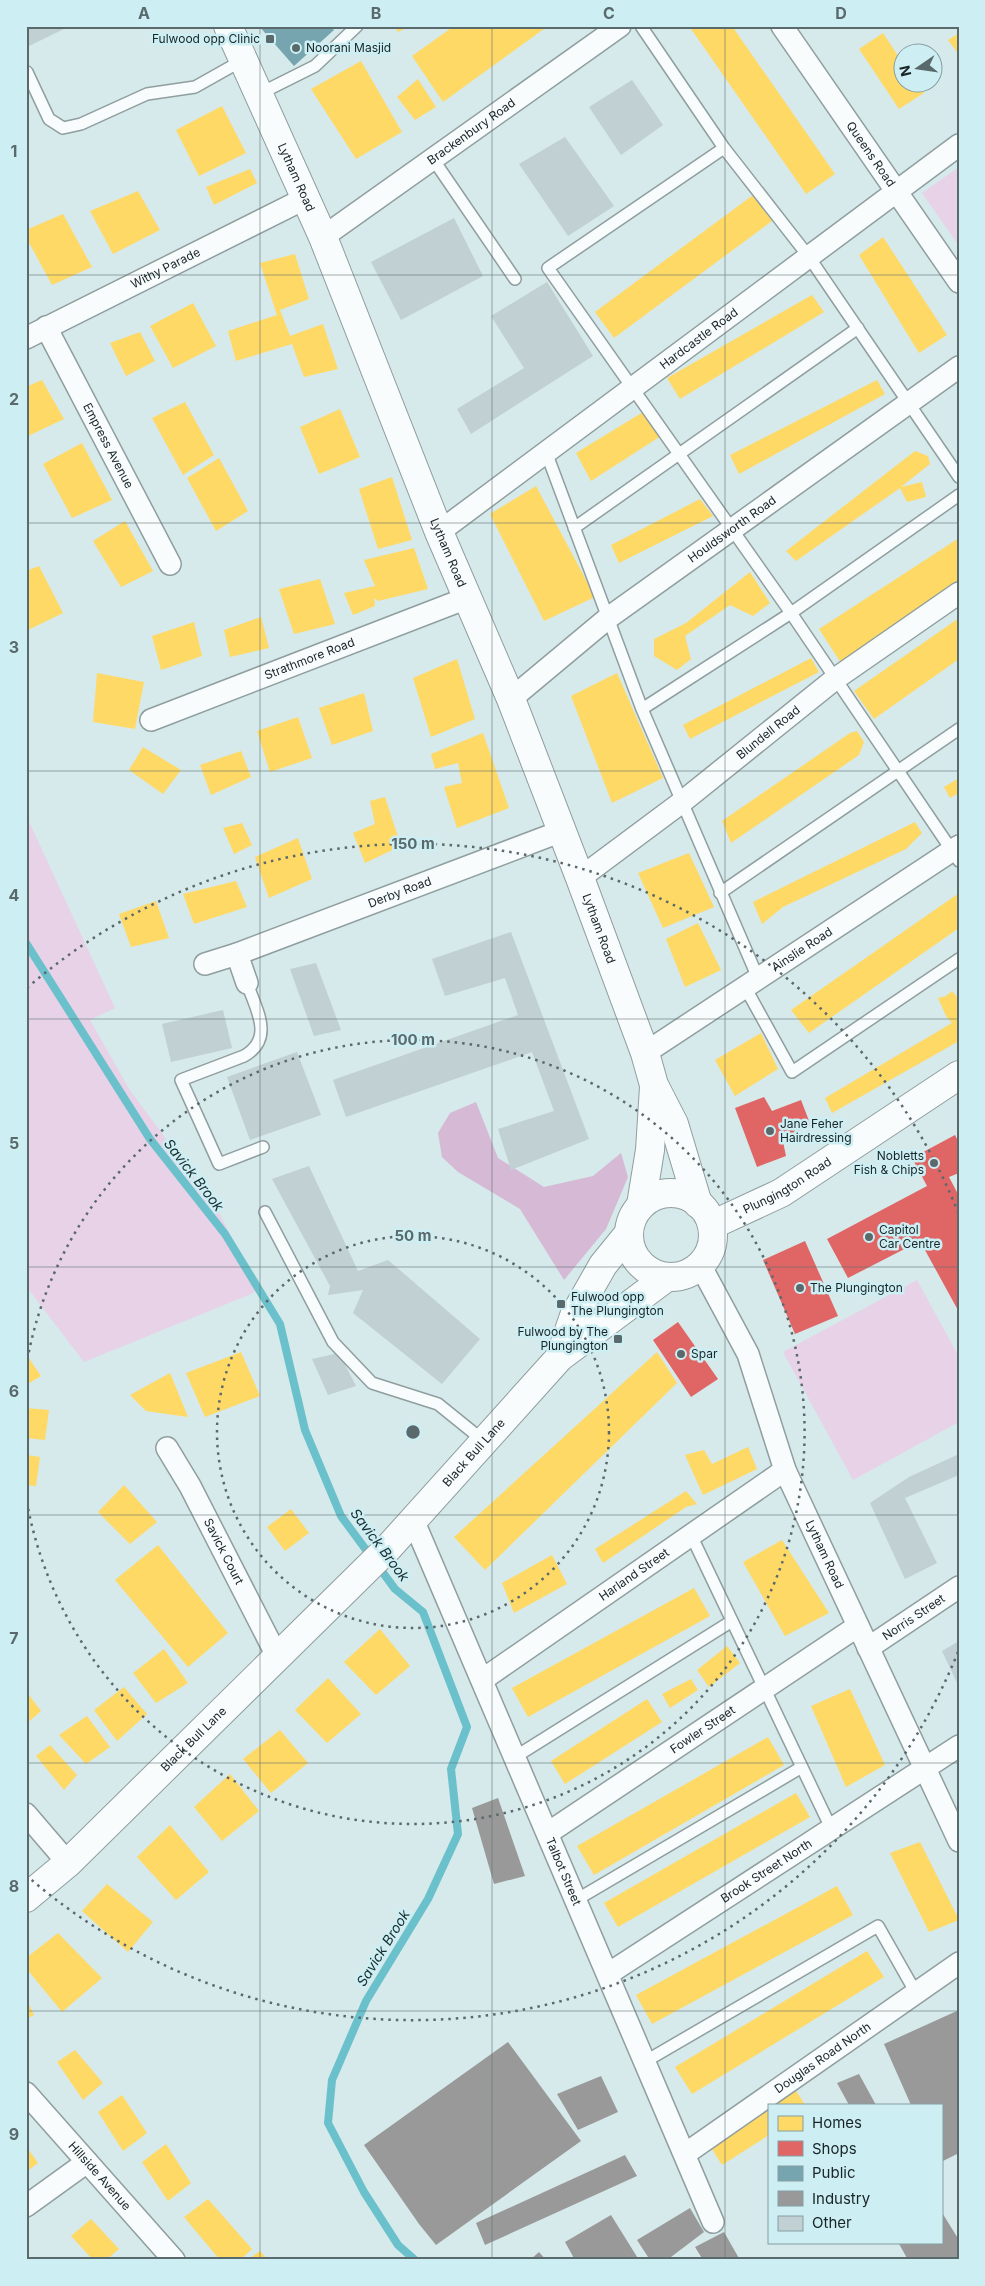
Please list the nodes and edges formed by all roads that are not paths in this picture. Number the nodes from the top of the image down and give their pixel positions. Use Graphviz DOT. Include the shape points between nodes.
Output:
graph roads {
  1 [pos="228,26"];
  2 [pos="357,26"];
  3 [pos="620,26"];
  4 [pos="641,26"];
  5 [pos="782,26"];
  6 [pos="243,60"];
  7 [pos="27,72"];
  8 [pos="259,94"];
  9 [pos="959,145"];
  10 [pos="724,148"];
  11 [pos="433,159"];
  12 [pos="896,192"];
  13 [pos="306,198"];
  14 [pos="323,237"];
  15 [pos="809,256"];
  16 [pos="515,279"];
  17 [pos="959,282"];
  18 [pos="46,327"];
  19 [pos="858,328"];
  20 [pos="26,338"];
  21 [pos="959,367"];
  22 [pos="633,387"];
  23 [pos="908,403"];
  24 [pos="546,452"];
  25 [pos="680,454"];
  26 [pos="959,477"];
  27 [pos="959,496"];
  28 [pos="574,528"];
  29 [pos="733,529"];
  30 [pos="439,532"];
  31 [pos="170,564"];
  32 [pos="959,593"];
  33 [pos="468,598"];
  34 [pos="791,613"];
  35 [pos="608,618"];
  36 [pos="835,679"];
  37 [pos="511,699"];
  38 [pos="642,709"];
  39 [pos="151,720"];
  40 [pos="959,729"];
  41 [pos="897,770"];
  42 [pos="682,802"];
  43 [pos="562,831"];
  44 [pos="956,853"];
  45 [pos="580,878"];
  46 [pos="720,893"];
  47 [pos="237,954"];
  48 [pos="959,959"];
  49 [pos="205,964"];
  50 [pos="752,982"];
  51 [pos="247,983"];
  52 [pos="644,1053"];
  53 [pos="957,1080"];
  54 [pos="654,1085"];
  55 [pos="263,1147"];
  56 [pos="641,1205"];
  57 [pos="265,1212"];
  58 [pos="705,1214"];
  59 [pos="629,1234"];
  60 [pos="696,1269"];
  61 [pos="667,1277"];
  62 [pos="560,1357"];
  63 [pos="485,1442"];
  64 [pos="167,1448"];
  65 [pos="785,1470"];
  66 [pos="414,1522"];
  67 [pos="691,1535"];
  68 [pos="959,1587"];
  69 [pos="732,1621"];
  70 [pos="858,1626"];
  71 [pos="868,1648"];
  72 [pos="277,1656"];
  73 [pos="482,1680"];
  74 [pos="764,1688"];
  75 [pos="959,1746"];
  76 [pos="515,1757"];
  77 [pos="802,1767"];
  78 [pos="924,1767"];
  79 [pos="26,1814"];
  80 [pos="831,1828"];
  81 [pos="548,1833"];
  82 [pos="959,1841"];
  83 [pos="68,1863"];
  84 [pos="26,1898"];
  85 [pos="576,1900"];
  86 [pos="959,1963"];
  87 [pos="608,1974"];
  88 [pos="916,1993"];
  89 [pos="646,2062"];
  90 [pos="26,2093"];
  91 [pos="685,2154"];
  92 [pos="87,2162"];
  93 [pos="26,2206"];
  94 [pos="712,2222"];
  95 [pos="174,2260"];
  1 -- 6 [label="street, Lytham Road"];
  2 -- 8 [label="lane" via="316,66"];
  3 -- 11 [label="street, Brackenbury Road"];
  4 -- 10 [label="lane"];
  5 -- 12 [label="street, Queens Road"];
  6 -- 7 [label="lane" via="196,87 147,94 81,124 63,128 49,119"];
  6 -- 8 [label="street, Lytham Road"];
  8 -- 13 [label="street, Lytham Road"];
  9 -- 12 [label="street, Hardcastle Road"];
  10 -- 15 [label="lane"];
  10 -- 22 [label="lane" via="548,268"];
  11 -- 14 [label="street, Brackenbury Road"];
  11 -- 16 [label="lane"];
  12 -- 15 [label="street, Hardcastle Road"];
  12 -- 17 [label="street, Queens Road"];
  13 -- 14 [label="street, Lytham Road"];
  13 -- 18 [label="street, Withy Parade"];
  14 -- 30 [label="street, Lytham Road"];
  15 -- 19 [label="lane"];
  15 -- 22 [label="street, Hardcastle Road"];
  18 -- 20 [label="street, Withy Parade"];
  18 -- 31 [label="street, Empress Avenue"];
  19 -- 23 [label="lane"];
  19 -- 25 [label="lane"];
  21 -- 23 [label="street, Houldsworth Road"];
  22 -- 24 [label="street, Hardcastle Road"];
  22 -- 25 [label="lane"];
  23 -- 26 [label="lane"];
  23 -- 29 [label="street, Houldsworth Road"];
  24 -- 28 [label="lane"];
  24 -- 30 [label="street, Hardcastle Road"];
  25 -- 28 [label="lane"];
  25 -- 29 [label="lane"];
  27 -- 34 [label="lane"];
  28 -- 35 [label="lane"];
  29 -- 34 [label="lane"];
  29 -- 35 [label="street, Houldsworth Road"];
  30 -- 33 [label="street, Lytham Road"];
  32 -- 36 [label="street, Blundell Road"];
  33 -- 37 [label="street, Lytham Road"];
  33 -- 39 [label="street, Strathmore Road"];
  34 -- 36 [label="lane"];
  34 -- 38 [label="lane"];
  35 -- 37 [label="street, Houldsworth Road"];
  35 -- 38 [label="lane"];
  36 -- 41 [label="lane"];
  36 -- 42 [label="street, Blundell Road"];
  37 -- 43 [label="street, Lytham Road"];
  38 -- 42 [label="lane"];
  40 -- 41 [label="lane"];
  41 -- 44 [label="lane"];
  41 -- 46 [label="lane"];
  42 -- 45 [label="street, Blundell Road"];
  42 -- 46 [label="lane"];
  43 -- 45 [label="street, Lytham Road"];
  43 -- 47 [label="street, Derby Road"];
  44 -- 50 [label="street, Ainslie Road"];
  45 -- 52 [label="street, Lytham Road"];
  46 -- 50 [label="lane"];
  47 -- 49 [label="street, Derby Road"];
  47 -- 51 [label="street"];
  48 -- 50 [label="lane" via="792,1072"];
  50 -- 52 [label="street, Ainslie Road"];
  51 -- 55 [label="lane" via="260,1022 260,1042 244,1056 181,1080 218,1164"];
  52 -- 54 [label="street, Lytham Road"];
  53 -- 58 [label="street, Plungington Road" via="781,1192"];
  54 -- 56 [label="street, Lytham Road" via="650,1150"];
  54 -- 58 [label="street, Lytham Road" via="674,1124"];
  56 -- 58 [label="street" via="656,1195 673,1193 690,1198"];
  56 -- 59 [label="street" via="632,1218"];
  57 -- 63 [label="lane" via="328,1334 339,1349 372,1383 438,1404"];
  58 -- 60 [label="street" via="712,1241 707,1256"];
  59 -- 61 [label="street" via="631,1249 639,1263 651,1272"];
  59 -- 62 [label="street, Black Bull Lane" via="603,1265 574,1316"];
  60 -- 61 [label="street" via="682,1276"];
  60 -- 65 [label="street, Lytham Road" via="705,1274 748,1354"];
  61 -- 62 [label="street, Black Bull Lane"];
  62 -- 63 [label="street, Black Bull Lane"];
  63 -- 66 [label="street, Black Bull Lane"];
  64 -- 72 [label="street, Savick Court" via="190,1486"];
  65 -- 67 [label="street, Harland Street"];
  65 -- 70 [label="street, Lytham Road"];
  66 -- 72 [label="street, Black Bull Lane"];
  66 -- 73 [label="street, Talbot Street"];
  67 -- 69 [label="lane"];
  67 -- 73 [label="street, Harland Street"];
  68 -- 71 [label="street, Norris Street"];
  69 -- 74 [label="lane"];
  69 -- 76 [label="lane"];
  70 -- 71 [label="street, Lytham Road"];
  70 -- 74 [label="street, Fowler Street"];
  71 -- 78 [label="street, Lytham Road"];
  72 -- 83 [label="street, Black Bull Lane"];
  73 -- 76 [label="street, Talbot Street"];
  74 -- 77 [label="lane"];
  74 -- 81 [label="street, Fowler Street"];
  75 -- 78 [label="street, Brook Street North"];
  76 -- 81 [label="street, Talbot Street"];
  77 -- 80 [label="lane"];
  77 -- 85 [label="lane"];
  78 -- 80 [label="street, Brook Street North"];
  78 -- 82 [label="street, Lytham Road"];
  79 -- 83 [label="street"];
  80 -- 87 [label="street, Brook Street North"];
  81 -- 85 [label="street, Talbot Street"];
  83 -- 84 [label="street, Black Bull Lane"];
  85 -- 87 [label="street, Talbot Street"];
  86 -- 88 [label="street, Douglas Road North"];
  87 -- 89 [label="street, Talbot Street"];
  88 -- 89 [label="lane" via="878,1926"];
  88 -- 91 [label="street, Douglas Road North"];
  89 -- 91 [label="street, Talbot Street"];
  90 -- 92 [label="street, Hillside Avenue"];
  91 -- 94 [label="street, Talbot Street"];
  92 -- 93 [label="street"];
  92 -- 95 [label="street, Hillside Avenue"];
}
